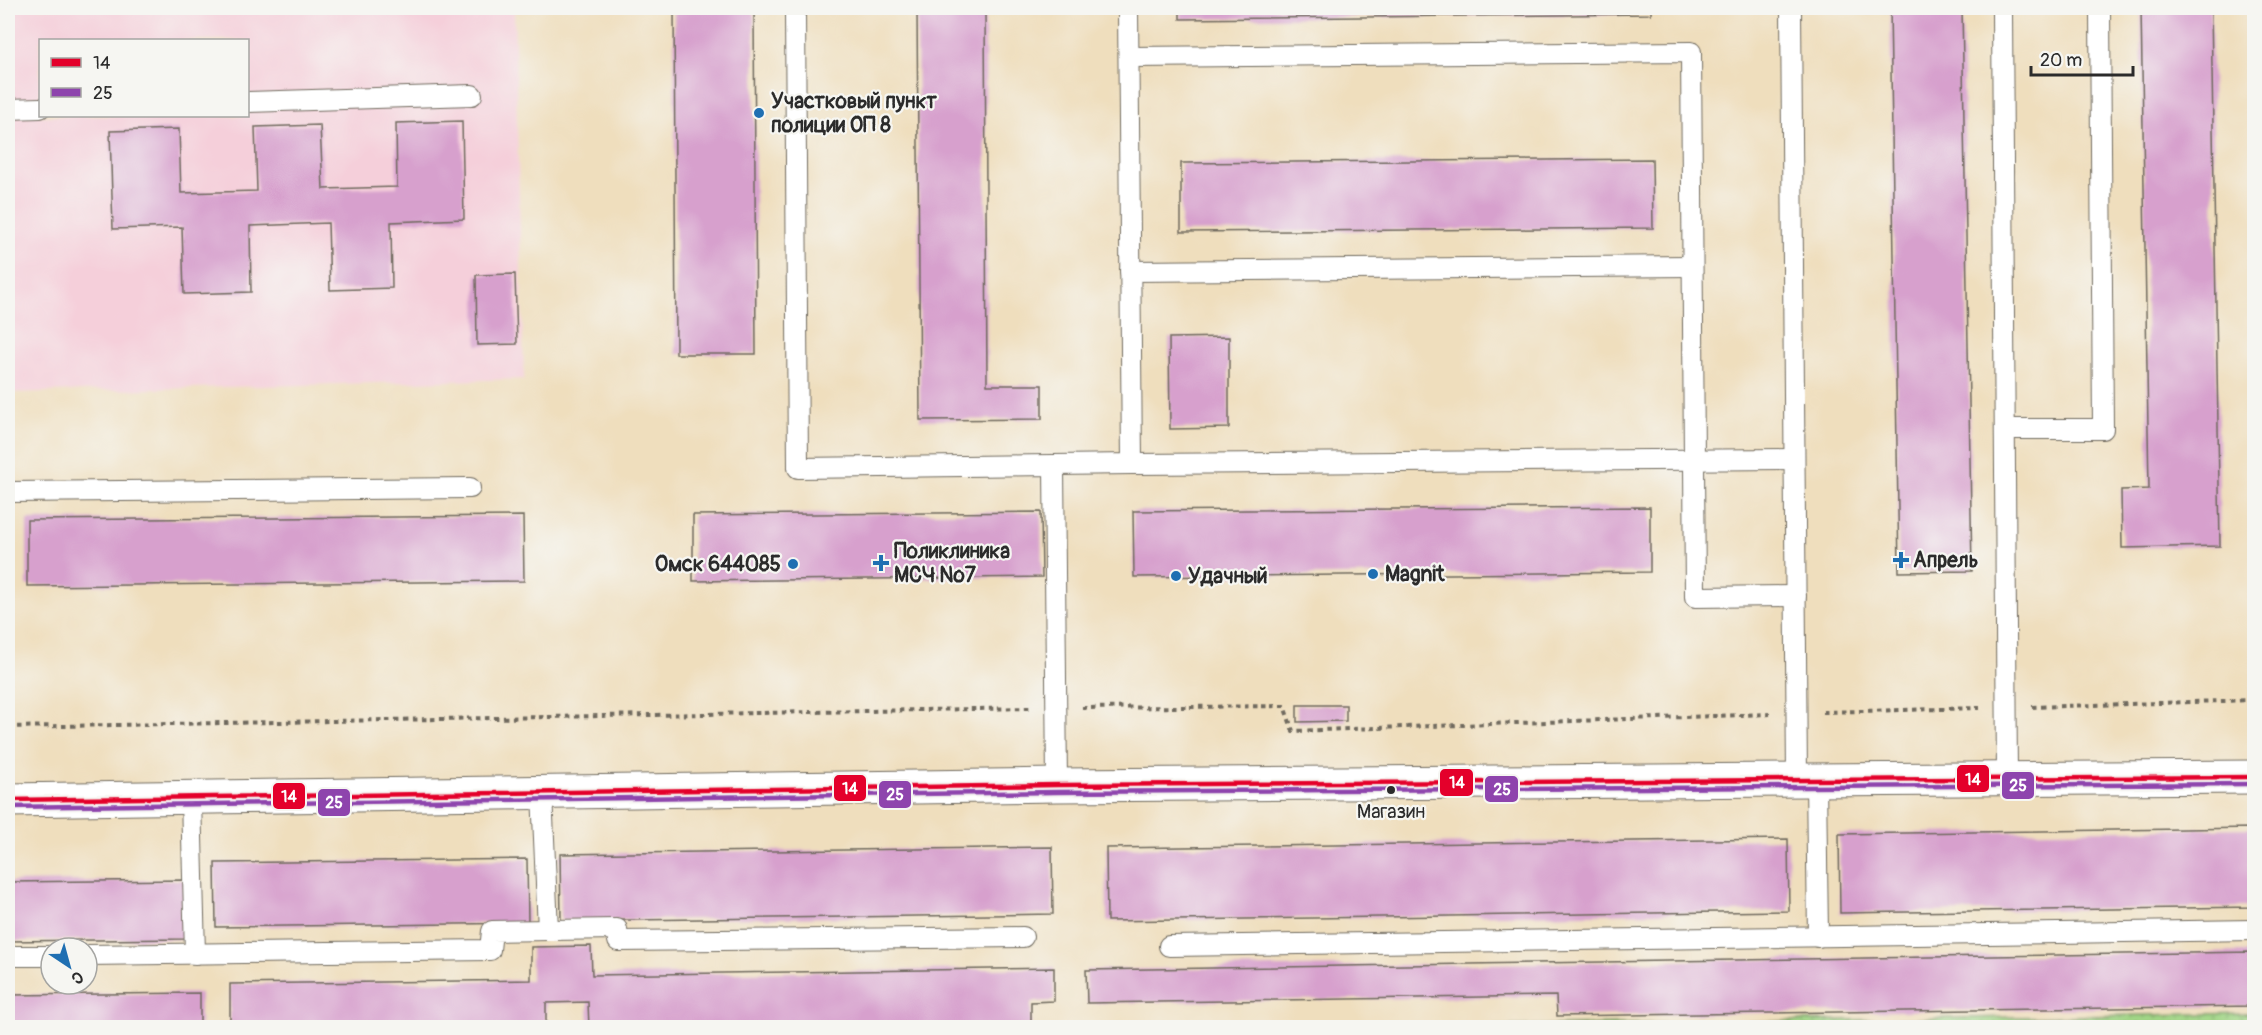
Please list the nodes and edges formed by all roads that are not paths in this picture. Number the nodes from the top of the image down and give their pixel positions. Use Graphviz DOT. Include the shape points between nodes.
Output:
graph roads {
  1 [pos="795,8"];
  2 [pos="1128,8"];
  3 [pos="1791,8"];
  4 [pos="2002,8"];
  5 [pos="2100,8"];
  6 [pos="1129,57"];
  7 [pos="472,95"];
  8 [pos="249,102"];
  9 [pos="39,108"];
  10 [pos="8,109"];
  11 [pos="1692,266"];
  12 [pos="1130,271"];
  13 [pos="2005,429"];
  14 [pos="1694,459"];
  15 [pos="1794,459"];
  16 [pos="1054,465"];
  17 [pos="1131,465"];
  18 [pos="470,488"];
  19 [pos="8,492"];
  20 [pos="1796,596"];
  21 [pos="2254,777"];
  22 [pos="2007,779"];
  23 [pos="1806,780"];
  24 [pos="1057,785"];
  25 [pos="542,793"];
  26 [pos="191,798"];
  27 [pos="8,800"];
  28 [pos="548,930"];
  29 [pos="2254,930"];
  30 [pos="1023,937"];
  31 [pos="1818,937"];
  32 [pos="1169,946"];
  33 [pos="195,954"];
  34 [pos="99,955"];
  35 [pos="8,956"];
  36 [pos="39,956"];
  1 -- 16 [label="lane" via="798,468"];
  2 -- 6 [label="lane"];
  3 -- 15 [label="lane"];
  4 -- 13 [label="lane"];
  5 -- 13 [label="lane" via="2103,429"];
  6 -- 11 [label="lane" via="1691,52"];
  6 -- 12 [label="lane"];
  7 -- 8 [label="lane"];
  9 -- 10 [label="lane"];
  11 -- 12 [label="lane"];
  11 -- 14 [label="lane"];
  12 -- 17 [label="lane"];
  13 -- 22 [label="lane"];
  14 -- 15 [label="lane"];
  14 -- 17 [label="lane"];
  14 -- 20 [label="lane" via="1695,597"];
  15 -- 20 [label="lane"];
  16 -- 17 [label="lane"];
  16 -- 24 [label="lane"];
  18 -- 19 [label="lane"];
  20 -- 23 [label="lane" via="1798,713"];
  21 -- 22 [label="street"];
  22 -- 23 [label="street"];
  23 -- 24 [label="street"];
  23 -- 31 [label="lane"];
  24 -- 25 [label="street"];
  25 -- 26 [label="street"];
  25 -- 28 [label="lane"];
  26 -- 27 [label="street"];
  26 -- 33 [label="lane"];
  28 -- 30 [label="lane" via="617,929 618,941"];
  28 -- 33 [label="lane" via="492,931 490,950"];
  29 -- 31 [label="lane"];
  31 -- 32 [label="lane"];
  33 -- 34 [label="lane"];
  35 -- 36 [label="lane"];
}
